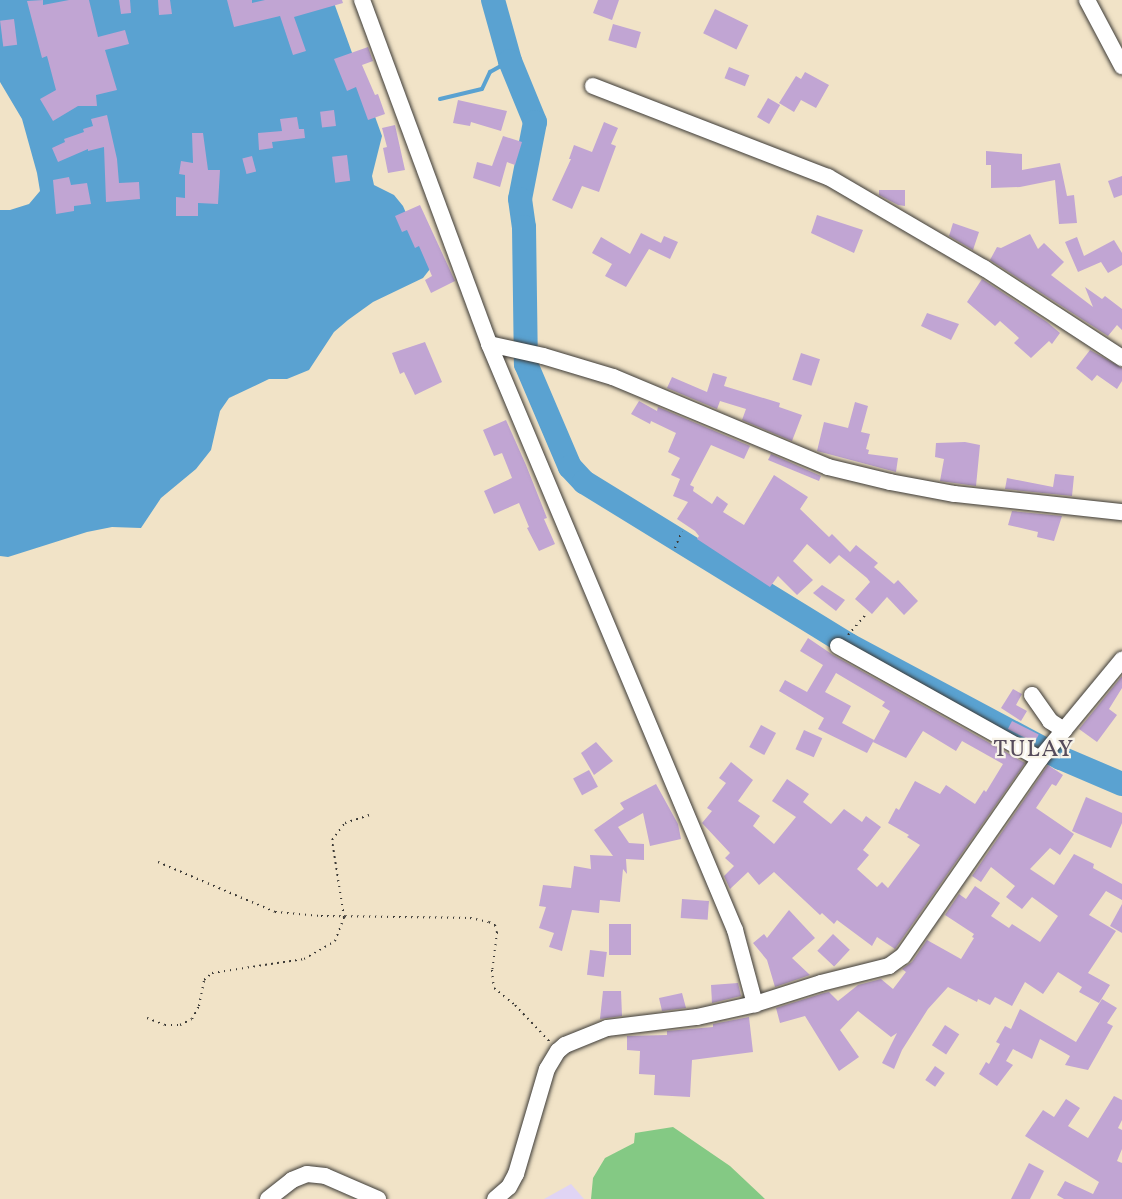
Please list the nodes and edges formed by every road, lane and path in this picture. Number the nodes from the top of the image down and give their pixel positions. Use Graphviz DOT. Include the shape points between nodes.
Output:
graph roads {
  1 [pos="362,0"];
  2 [pos="1087,0"];
  3 [pos="1122,66"];
  4 [pos="593,86"];
  5 [pos="489,344"];
  6 [pos="1122,358"];
  7 [pos="1122,512"];
  8 [pos="682,531"];
  9 [pos="675,548"];
  10 [pos="867,613"];
  11 [pos="841,642"];
  12 [pos="1122,660"];
  13 [pos="1032,695"];
  14 [pos="1064,730"];
  15 [pos="1045,753"];
  16 [pos="373,814"];
  17 [pos="159,862"];
  18 [pos="344,917"];
  19 [pos="755,1004"];
  20 [pos="147,1018"];
  21 [pos="558,1051"];
  22 [pos="268,1199"];
  23 [pos="378,1199"];
  24 [pos="495,1199"];
  1 -- 5 [label="street"];
  2 -- 3 [label="street"];
  4 -- 6 [label="street" via="828,177 984,268"];
  5 -- 7 [label="street" via="543,356 635,386 828,467 955,494"];
  5 -- 19 [label="street" via="735,930"];
  8 -- 9 [label="path"];
  10 -- 11 [label="path"];
  11 -- 15 [label="street"];
  12 -- 14 [label="street"];
  13 -- 14 [label="street" via="1050,722"];
  14 -- 15 [label="street"];
  15 -- 19 [label="street" via="903,956 889,966"];
  16 -- 18 [label="path" via="345,823 332,840"];
  17 -- 18 [label="path" via="275,912"];
  18 -- 20 [label="path" via="335,941 304,959 212,973 204,980 192,1019 180,1025 165,1025"];
  18 -- 21 [label="path" via="470,918 495,925 494,988"];
  19 -- 21 [label="street" via="697,1017 607,1028"];
  21 -- 24 [label="street" via="547,1069 516,1174 509,1187"];
  22 -- 23 [label="street" via="300,1176 315,1174"];
}
